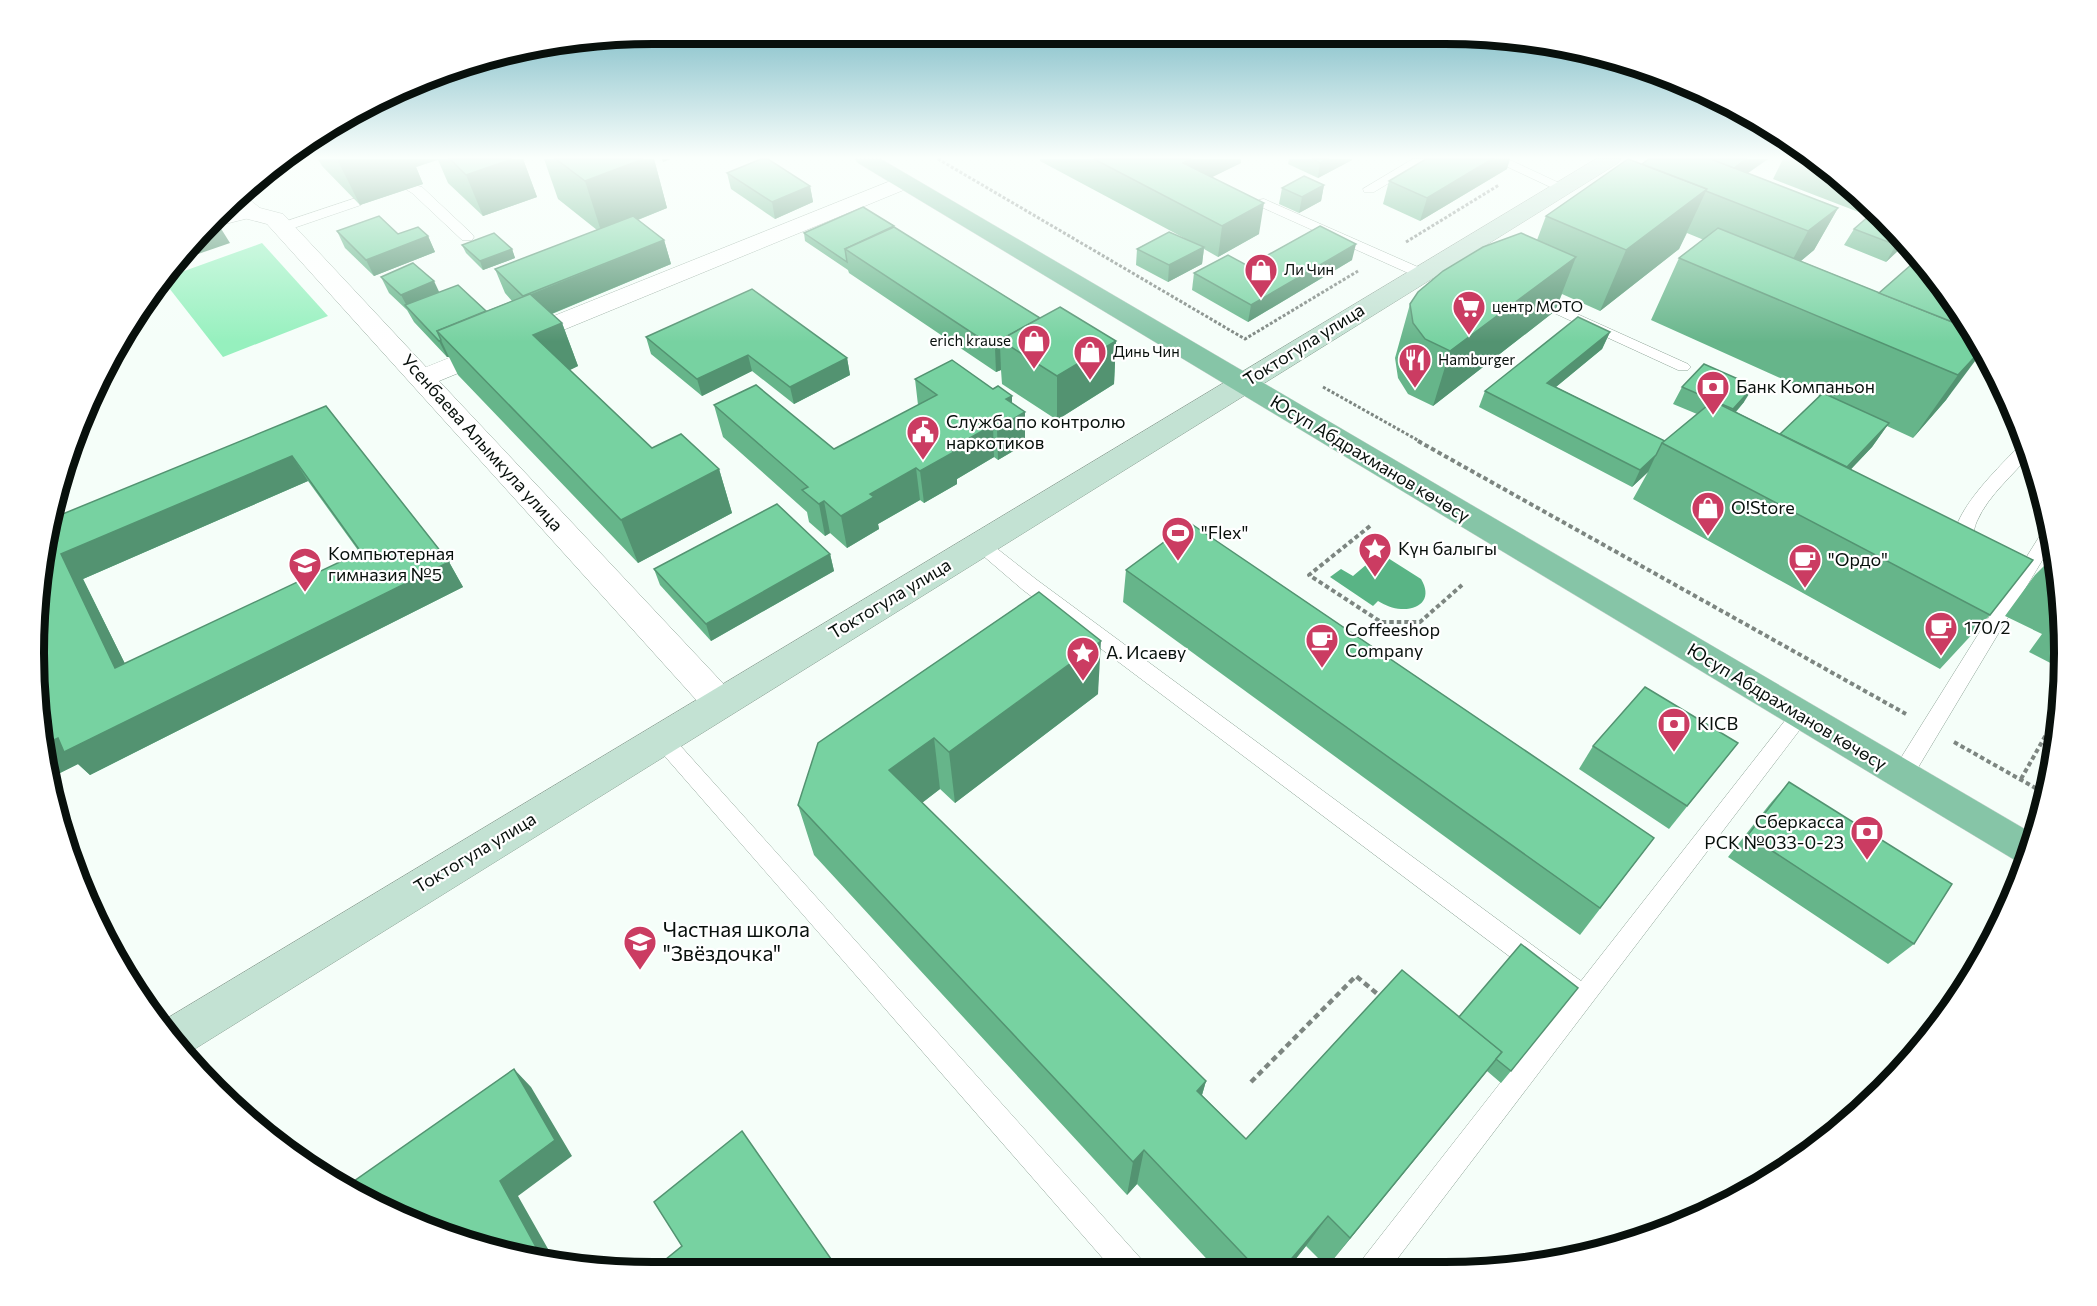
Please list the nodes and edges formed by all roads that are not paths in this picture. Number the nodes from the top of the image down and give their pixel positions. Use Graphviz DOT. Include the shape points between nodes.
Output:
graph roads {
  1 [pos="276,220"];
  2 [pos="304,220"];
  3 [pos="449,220"];
  4 [pos="810,220"];
  5 [pos="967,220"];
  6 [pos="1303,220"];
  7 [pos="1519,220"];
  8 [pos="283,227"];
  9 [pos="467,237"];
  10 [pos="1422,274"];
  11 [pos="1521,293"];
  12 [pos="1683,367"];
  13 [pos="423,378"];
  14 [pos="1242,383"];
  15 [pos="2020,455"];
  16 [pos="980,544"];
  17 [pos="2043,544"];
  18 [pos="1966,572"];
  19 [pos="1990,592"];
  20 [pos="2006,605"];
  21 [pos="720,703"];
  22 [pos="1801,715"];
  23 [pos="662,739"];
  24 [pos="1902,775"];
  25 [pos="2022,847"];
  26 [pos="1583,997"];
  27 [pos="178,1035"];
  28 [pos="1125,1262"];
  29 [pos="1378,1262"];
  1 -- 8 [label="street, Усенбаева Алымкула улица"];
  2 -- 8 [label="lane"];
  3 -- 9 [label="lane"];
  4 -- 13 [label="street"];
  5 -- 14 [label="main road, Юсуп Абдрахманов көчөсү"];
  6 -- 10 [label="lane"];
  7 -- 10 [label="main road, Токтогула улица" via="1458,263"];
  8 -- 13 [label="street, Усенбаева Алымкула улица"];
  10 -- 14 [label="main road, Токтогула улица"];
  11 -- 12 [label="lane"];
  13 -- 21 [label="street, Усенбаева Алымкула улица"];
  14 -- 16 [label="main road, Токтогула улица"];
  14 -- 22 [label="main road, Юсуп Абдрахманов көчөсү"];
  15 -- 18 [label="lane" via="1972,508 1961,545"];
  16 -- 21 [label="main road, Токтогула улица"];
  16 -- 26 [label="lane"];
  17 -- 20 [label="lane"];
  19 -- 20 [label="lane"];
  20 -- 24 [label="lane"];
  21 -- 23 [label="main road, Токтогула улица"];
  22 -- 24 [label="main road, Юсуп Абдрахманов көчөсү"];
  22 -- 26 [label="lane"];
  23 -- 27 [label="main road, Токтогула улица"];
  23 -- 28 [label="lane"];
  24 -- 25 [label="main road, Юсуп Абдрахманов көчөсү"];
  26 -- 29 [label="lane"];
}
